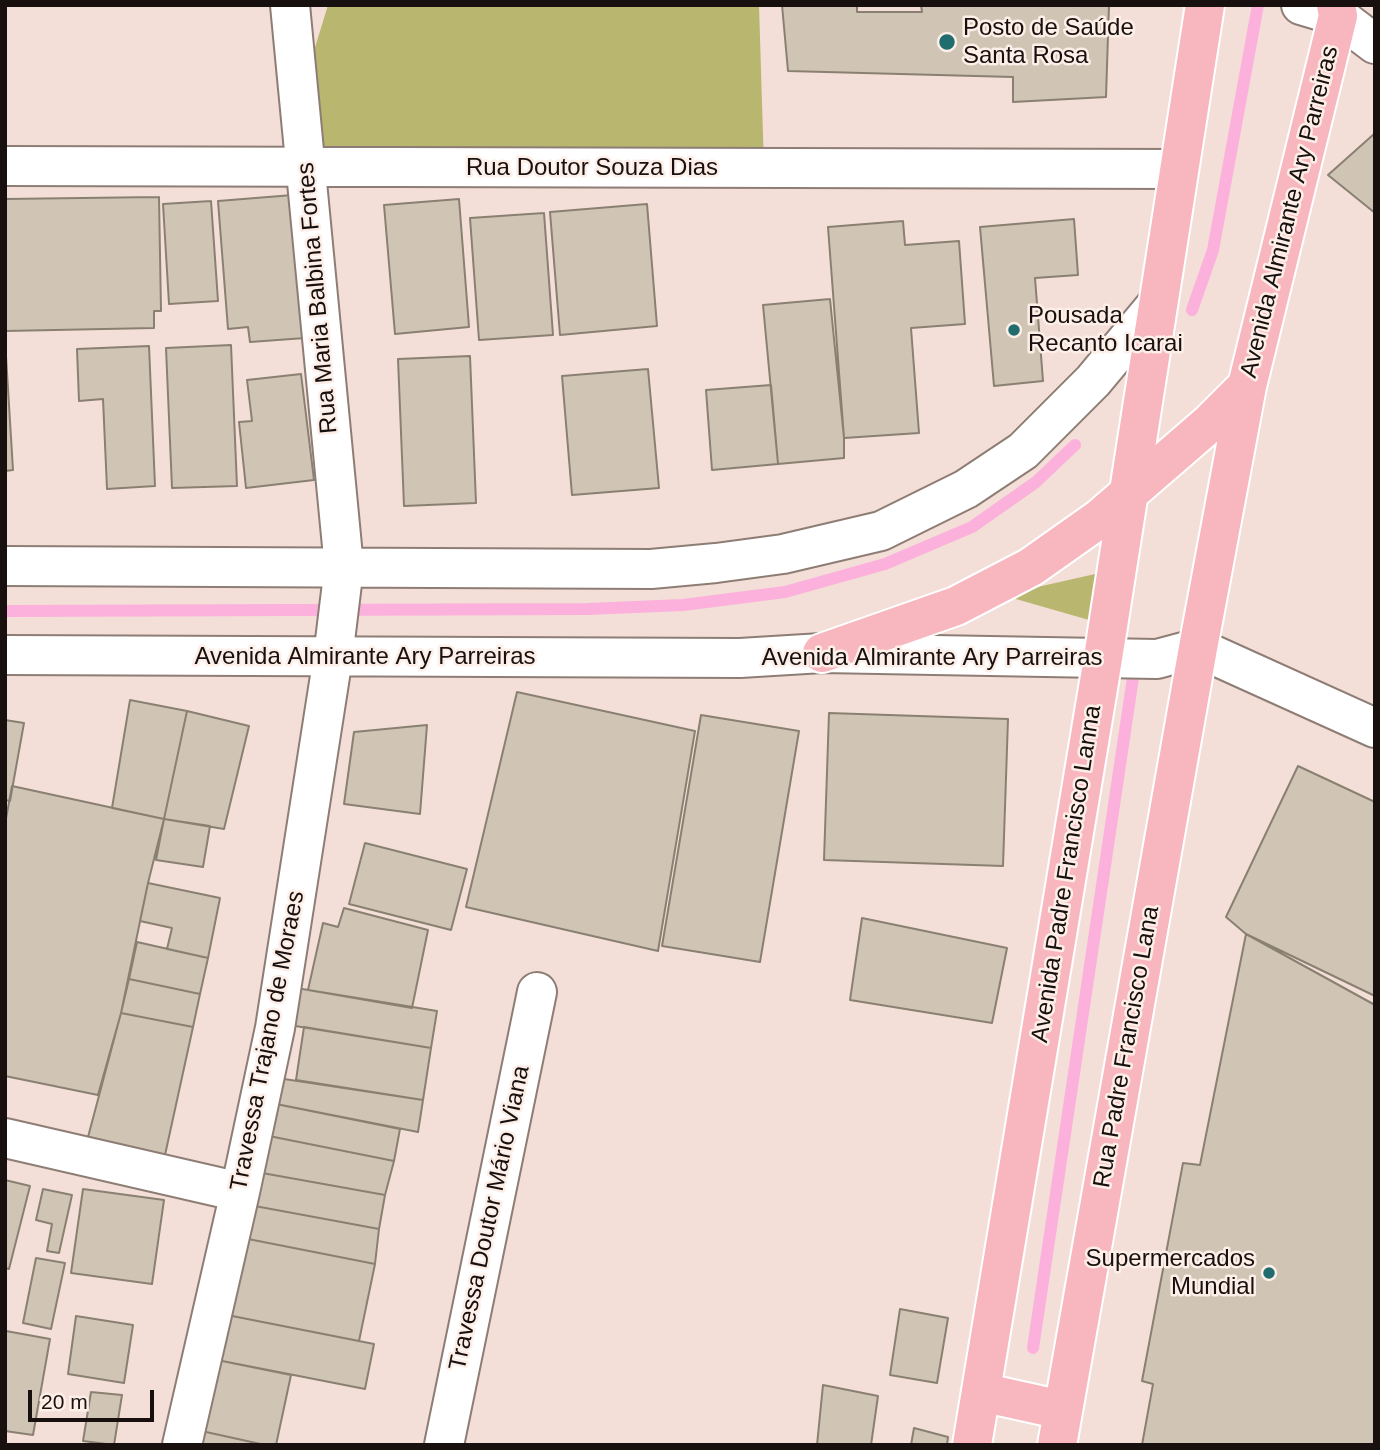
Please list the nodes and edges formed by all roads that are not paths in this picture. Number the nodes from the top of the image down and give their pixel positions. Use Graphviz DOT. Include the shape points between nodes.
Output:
graph roads {
  1 [pos="290,5"];
  2 [pos="1205,5"];
  3 [pos="1301,5"];
  4 [pos="1337,11"];
  5 [pos="1375,44"];
  6 [pos="5,166"];
  7 [pos="306,167"];
  8 [pos="1180,169"];
  9 [pos="1158,303"];
  10 [pos="1247,386"];
  11 [pos="1143,402"];
  12 [pos="1211,422"];
  13 [pos="1129,491"];
  14 [pos="5,566"];
  15 [pos="342,580"];
  16 [pos="334,646"];
  17 [pos="1198,649"];
  18 [pos="822,653"];
  19 [pos="5,655"];
  20 [pos="1103,659"];
  21 [pos="1375,728"];
  22 [pos="537,992"];
  23 [pos="5,1138"];
  24 [pos="240,1192"];
  25 [pos="981,1392"];
  26 [pos="1059,1427"];
  27 [pos="183,1445"];
  28 [pos="444,1445"];
  29 [pos="972,1445"];
  1 -- 7 [label="street, Rua Maria Balbina Fortes"];
  2 -- 8 [label="main road"];
  3 -- 4 [label="street"];
  4 -- 5 [label="street"];
  4 -- 10 [label="main road, Avenida Almirante Ary Parreiras"];
  6 -- 7 [label="street, Rua Doutor Souza Dias"];
  7 -- 8 [label="street, Rua Doutor Souza Dias"];
  7 -- 15 [label="street, Rua Maria Balbina Fortes"];
  8 -- 9 [label="main road"];
  9 -- 11 [label="main road, Avenida Padre Francisco Lanna"];
  9 -- 15 [label="street" via="1093,381 1023,450 967,489 881,531 783,554 651,569"];
  10 -- 12 [label="main road"];
  10 -- 17 [label="main road, Avenida Almirante Ary Parreiras"];
  11 -- 12 [label="main road" via="1158,421 1179,427"];
  11 -- 13 [label="main road, Avenida Padre Francisco Lanna"];
  12 -- 13 [label="main road"];
  13 -- 18 [label="main road" via="1099,519 1031,567 956,606"];
  13 -- 20 [label="main road, Avenida Padre Francisco Lanna"];
  14 -- 15 [label="street"];
  15 -- 16 [label="street, Rua Maria Balbina Fortes"];
  16 -- 18 [label="street, Avenida Almirante Ary Parreiras" via="740,658"];
  16 -- 19 [label="street, Avenida Almirante Ary Parreiras"];
  16 -- 24 [label="street, Travessa Trajano de Moraes" via="275,1028"];
  17 -- 20 [label="street, Avenida Almirante Ary Parreiras" via="1157,659"];
  17 -- 21 [label="street"];
  17 -- 26 [label="main road, Rua Padre Francisco Lana"];
  18 -- 20 [label="street, Avenida Almirante Ary Parreiras"];
  20 -- 25 [label="main road, Avenida Padre Francisco Lanna"];
  22 -- 28 [label="street, Travessa Doutor Mário Viana"];
  23 -- 24 [label="street"];
  24 -- 27 [label="street, Travessa Trajano de Moraes"];
  25 -- 26 [label="main road"];
  25 -- 29 [label="main road, Avenida Padre Francisco Lanna"];
}
